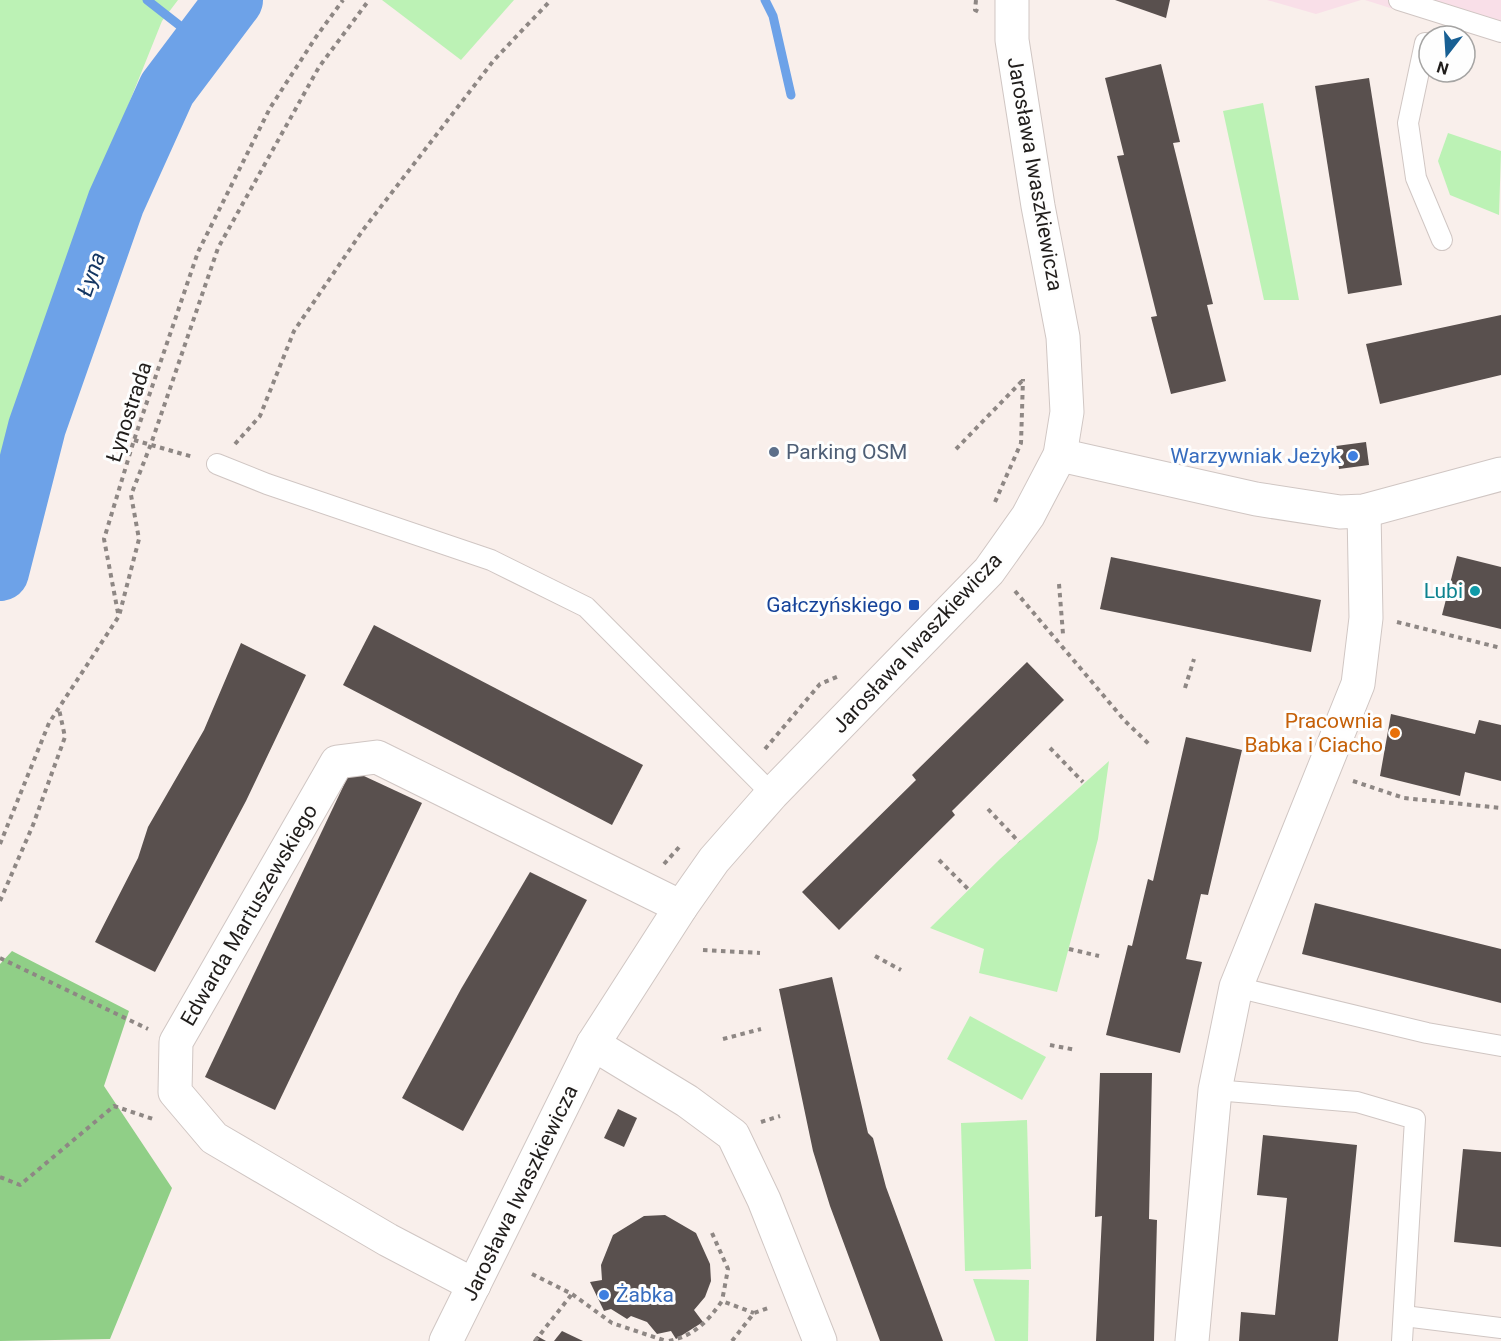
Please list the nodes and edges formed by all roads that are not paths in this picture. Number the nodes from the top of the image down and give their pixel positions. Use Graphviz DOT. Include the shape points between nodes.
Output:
graph roads {
  1 [pos="1012,0"];
  2 [pos="1399,0"];
  3 [pos="1501,32"];
  4 [pos="1417,81"];
  5 [pos="1442,240"];
  6 [pos="1060,455"];
  7 [pos="217,464"];
  8 [pos="1501,474"];
  9 [pos="1364,511"];
  10 [pos="772,795"];
  11 [pos="681,907"];
  12 [pos="1236,987"];
  13 [pos="593,1044"];
  14 [pos="1501,1046"];
  15 [pos="1215,1090"];
  16 [pos="474,1286"];
  17 [pos="1404,1316"];
  18 [pos="1501,1328"];
  19 [pos="446,1341"];
  20 [pos="820,1341"];
  21 [pos="1192,1341"];
  22 [pos="1402,1341"];
  1 -- 6 [label="street, Jarosława Iwaszkiewicza" via="1013,48 1063,337 1067,412"];
  2 -- 3 [label="lane"];
  4 -- 5 [label="lane" via="1408,123 1416,178"];
  6 -- 9 [label="street" via="1256,498 1340,512"];
  6 -- 10 [label="street, Jarosława Iwaszkiewicza" via="1028,516 989,572"];
  7 -- 10 [label="lane" via="491,560 586,607"];
  8 -- 9 [label="street"];
  9 -- 12 [label="street" via="1366,618 1358,684"];
  10 -- 11 [label="street, Jarosława Iwaszkiewicza" via="714,860"];
  11 -- 13 [label="street, Jarosława Iwaszkiewicza"];
  11 -- 16 [label="street, Edwarda Martuszewskiego" via="377,757 338,762 176,1042 175,1092 214,1138"];
  12 -- 14 [label="lane"];
  12 -- 15 [label="street"];
  13 -- 16 [label="street, Jarosława Iwaszkiewicza"];
  13 -- 20 [label="street" via="687,1101 733,1136 764,1200"];
  15 -- 17 [label="lane" via="1357,1102 1415,1119"];
  15 -- 21 [label="street"];
  16 -- 19 [label="street, Jarosława Iwaszkiewicza"];
  17 -- 18 [label="lane"];
  17 -- 22 [label="lane"];
}
